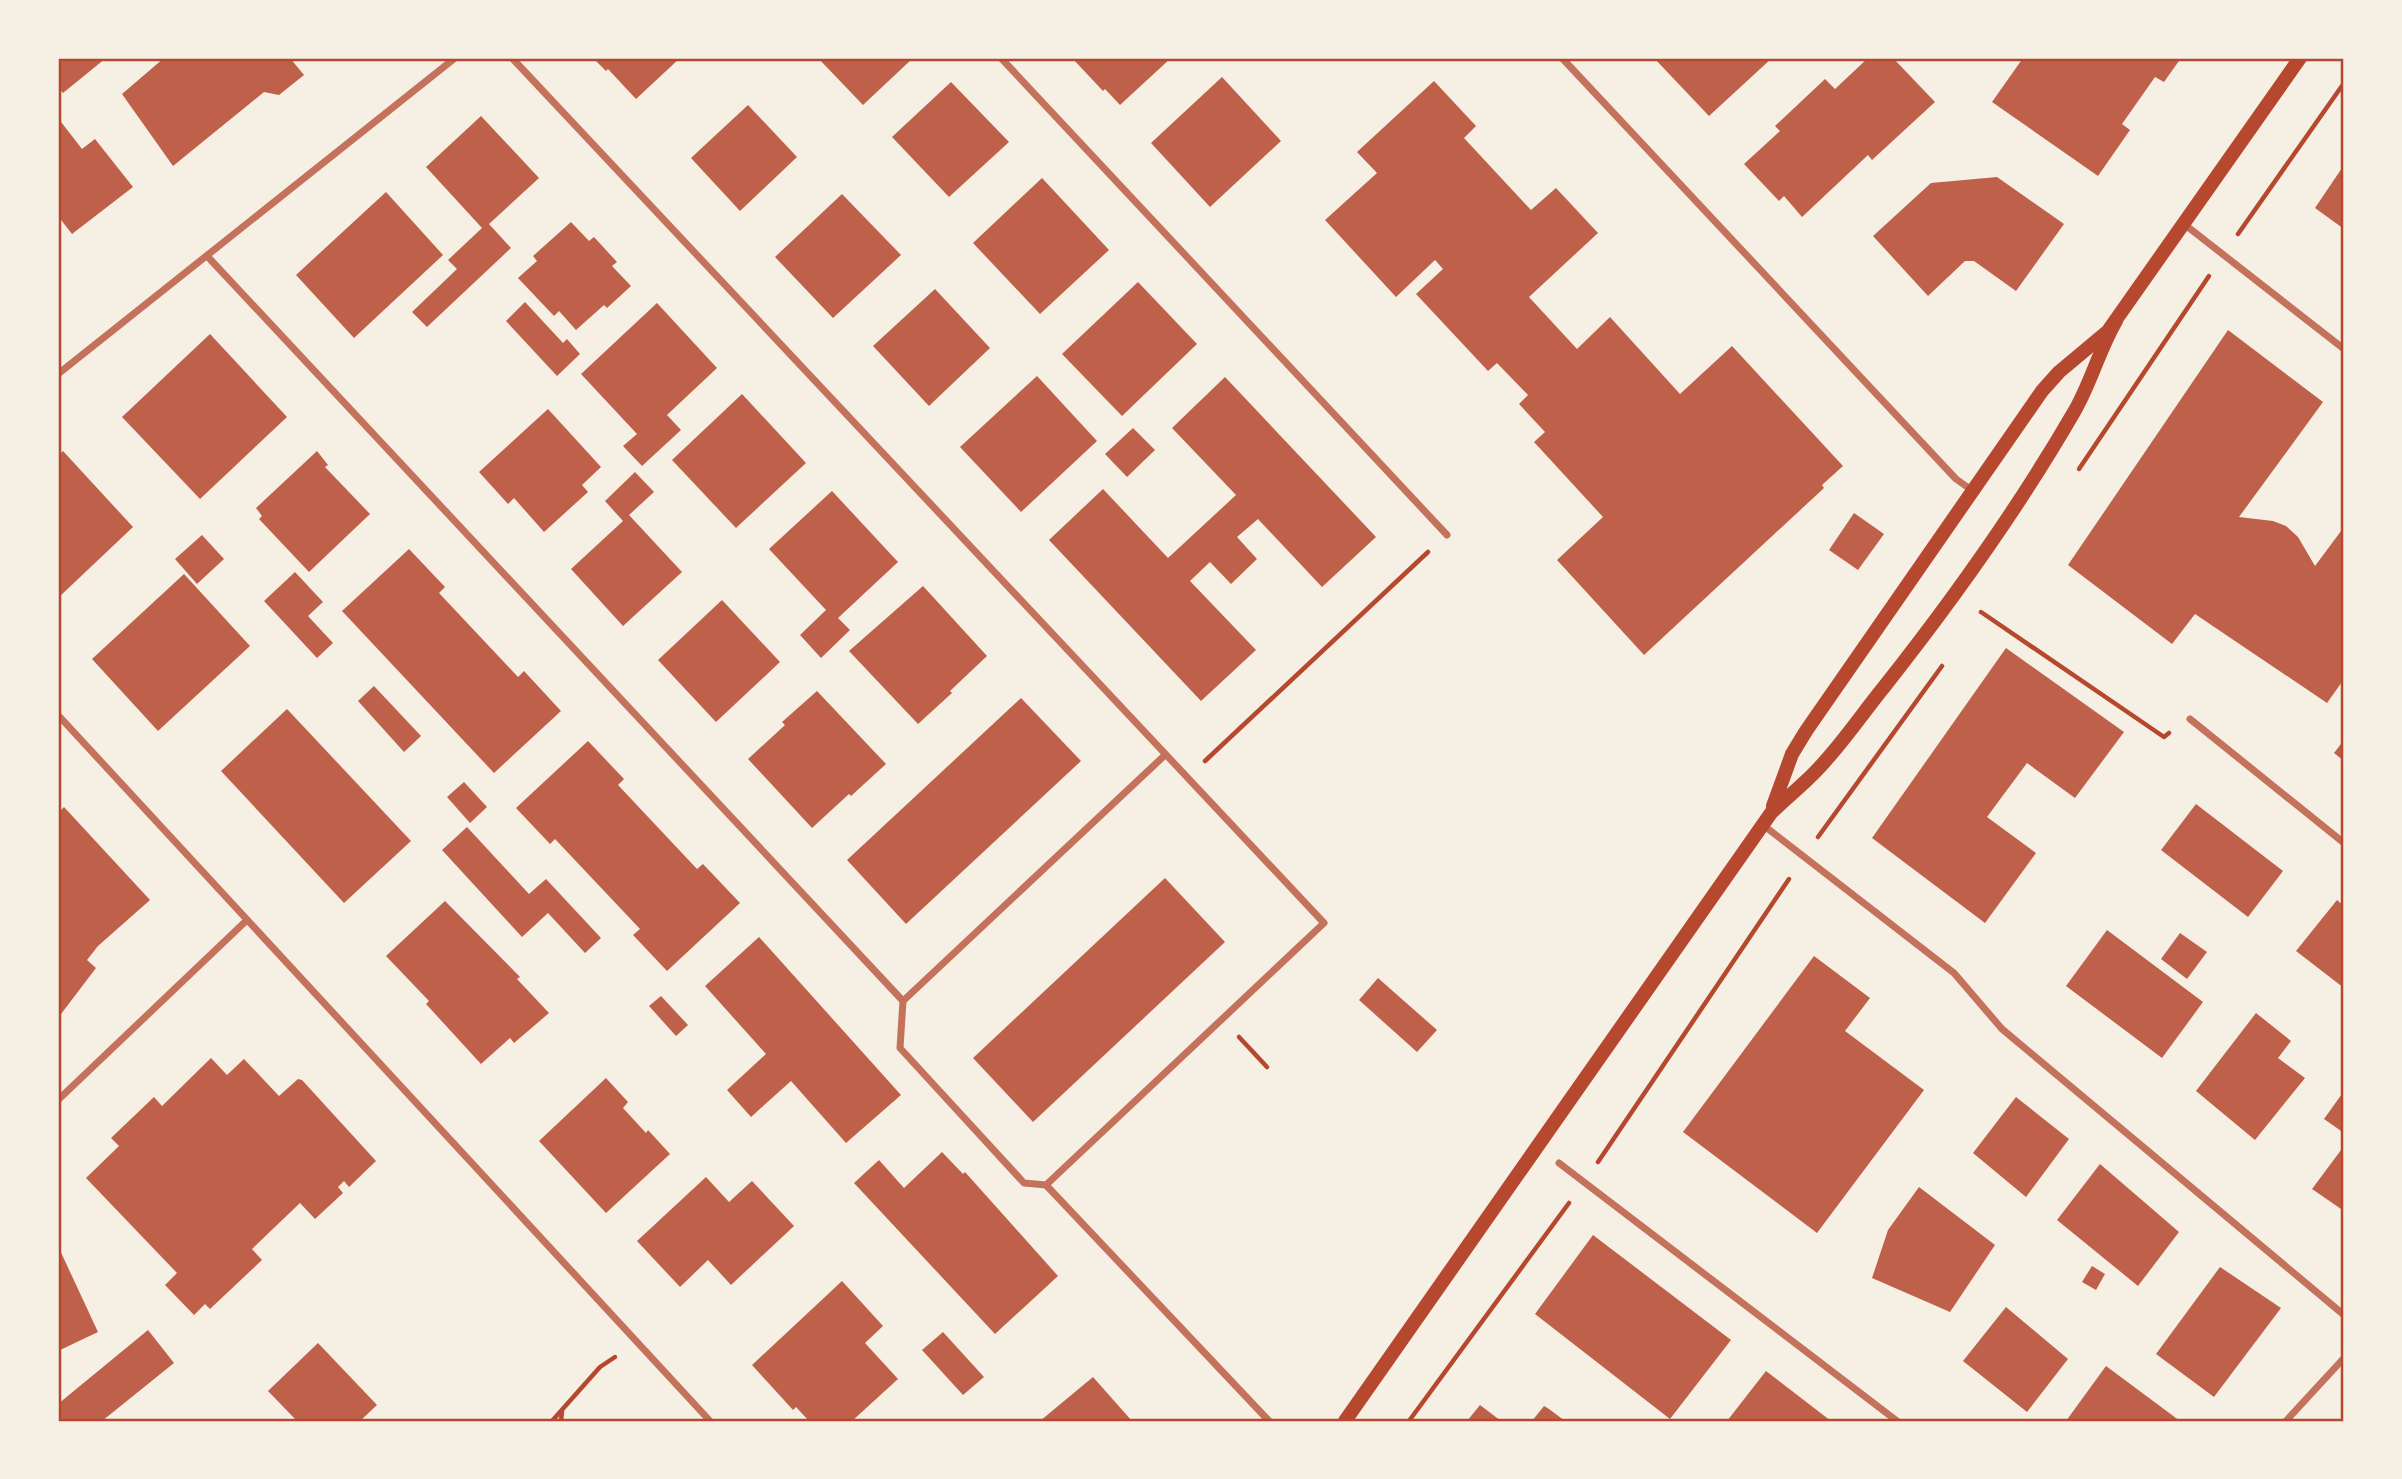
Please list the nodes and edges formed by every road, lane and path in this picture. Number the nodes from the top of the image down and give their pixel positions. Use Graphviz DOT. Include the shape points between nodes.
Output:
graph roads {
  1 [pos="455,58"];
  2 [pos="512,58"];
  3 [pos="1001,58"];
  4 [pos="1562,58"];
  5 [pos="2300,58"];
  6 [pos="2344,83"];
  7 [pos="2183,224"];
  8 [pos="2224,255"];
  9 [pos="208,257"];
  10 [pos="2116,321"];
  11 [pos="2344,349"];
  12 [pos="58,374"];
  13 [pos="2075,474"];
  14 [pos="1973,491"];
  15 [pos="1447,535"];
  16 [pos="1989,601"];
  17 [pos="1981,612"];
  18 [pos="1973,623"];
  19 [pos="1949,656"];
  20 [pos="58,715"];
  21 [pos="2190,719"];
  22 [pos="1165,755"];
  23 [pos="1187,778"];
  24 [pos="1763,824"];
  25 [pos="2344,844"];
  26 [pos="1804,855"];
  27 [pos="247,920"];
  28 [pos="903,1001"];
  29 [pos="1223,1018"];
  30 [pos="1267,1067"];
  31 [pos="58,1100"];
  32 [pos="1559,1163"];
  33 [pos="1584,1183"];
  34 [pos="1046,1185"];
  35 [pos="2344,1315"];
  36 [pos="2344,1357"];
  37 [pos="600,1367"];
  38 [pos="562,1410"];
  39 [pos="552,1421"];
  40 [pos="561,1421"];
  41 [pos="710,1421"];
  42 [pos="1269,1421"];
  43 [pos="1345,1421"];
  44 [pos="1409,1421"];
  45 [pos="1897,1421"];
  46 [pos="2286,1421"];
  1 -- 9 [label="street"];
  2 -- 22 [label="street"];
  3 -- 15 [label="street"];
  4 -- 14 [label="street" via="1956,480"];
  5 -- 7 [label="main road"];
  6 -- 8 [label="path"];
  7 -- 8 [label="street"];
  7 -- 10 [label="main road"];
  8 -- 11 [label="street"];
  8 -- 13 [label="path"];
  9 -- 12 [label="street"];
  9 -- 28 [label="street"];
  10 -- 14 [label="main road" via="2050,381"];
  10 -- 24 [label="main road" via="2074,413 1967,575 1826,760"];
  14 -- 24 [label="main road" via="1806,731"];
  15 -- 23 [label="path"];
  16 -- 17 [label="path"];
  17 -- 18 [label="path"];
  17 -- 21 [label="path" via="2165,737"];
  19 -- 26 [label="path"];
  20 -- 27 [label="street"];
  21 -- 25 [label="street"];
  22 -- 23 [label="street"];
  22 -- 28 [label="street"];
  23 -- 29 [label="street" via="1324,923"];
  24 -- 26 [label="street"];
  24 -- 43 [label="main road"];
  26 -- 33 [label="path"];
  26 -- 35 [label="street" via="1954,973 2002,1029"];
  27 -- 31 [label="street"];
  27 -- 41 [label="street"];
  28 -- 34 [label="street" via="900,1048 1024,1183"];
  29 -- 30 [label="path"];
  29 -- 34 [label="street"];
  32 -- 33 [label="street"];
  33 -- 44 [label="path"];
  33 -- 45 [label="street"];
  34 -- 42 [label="street"];
  36 -- 46 [label="street"];
  37 -- 38 [label="path"];
  38 -- 39 [label="path"];
  38 -- 40 [label="path"];
}
